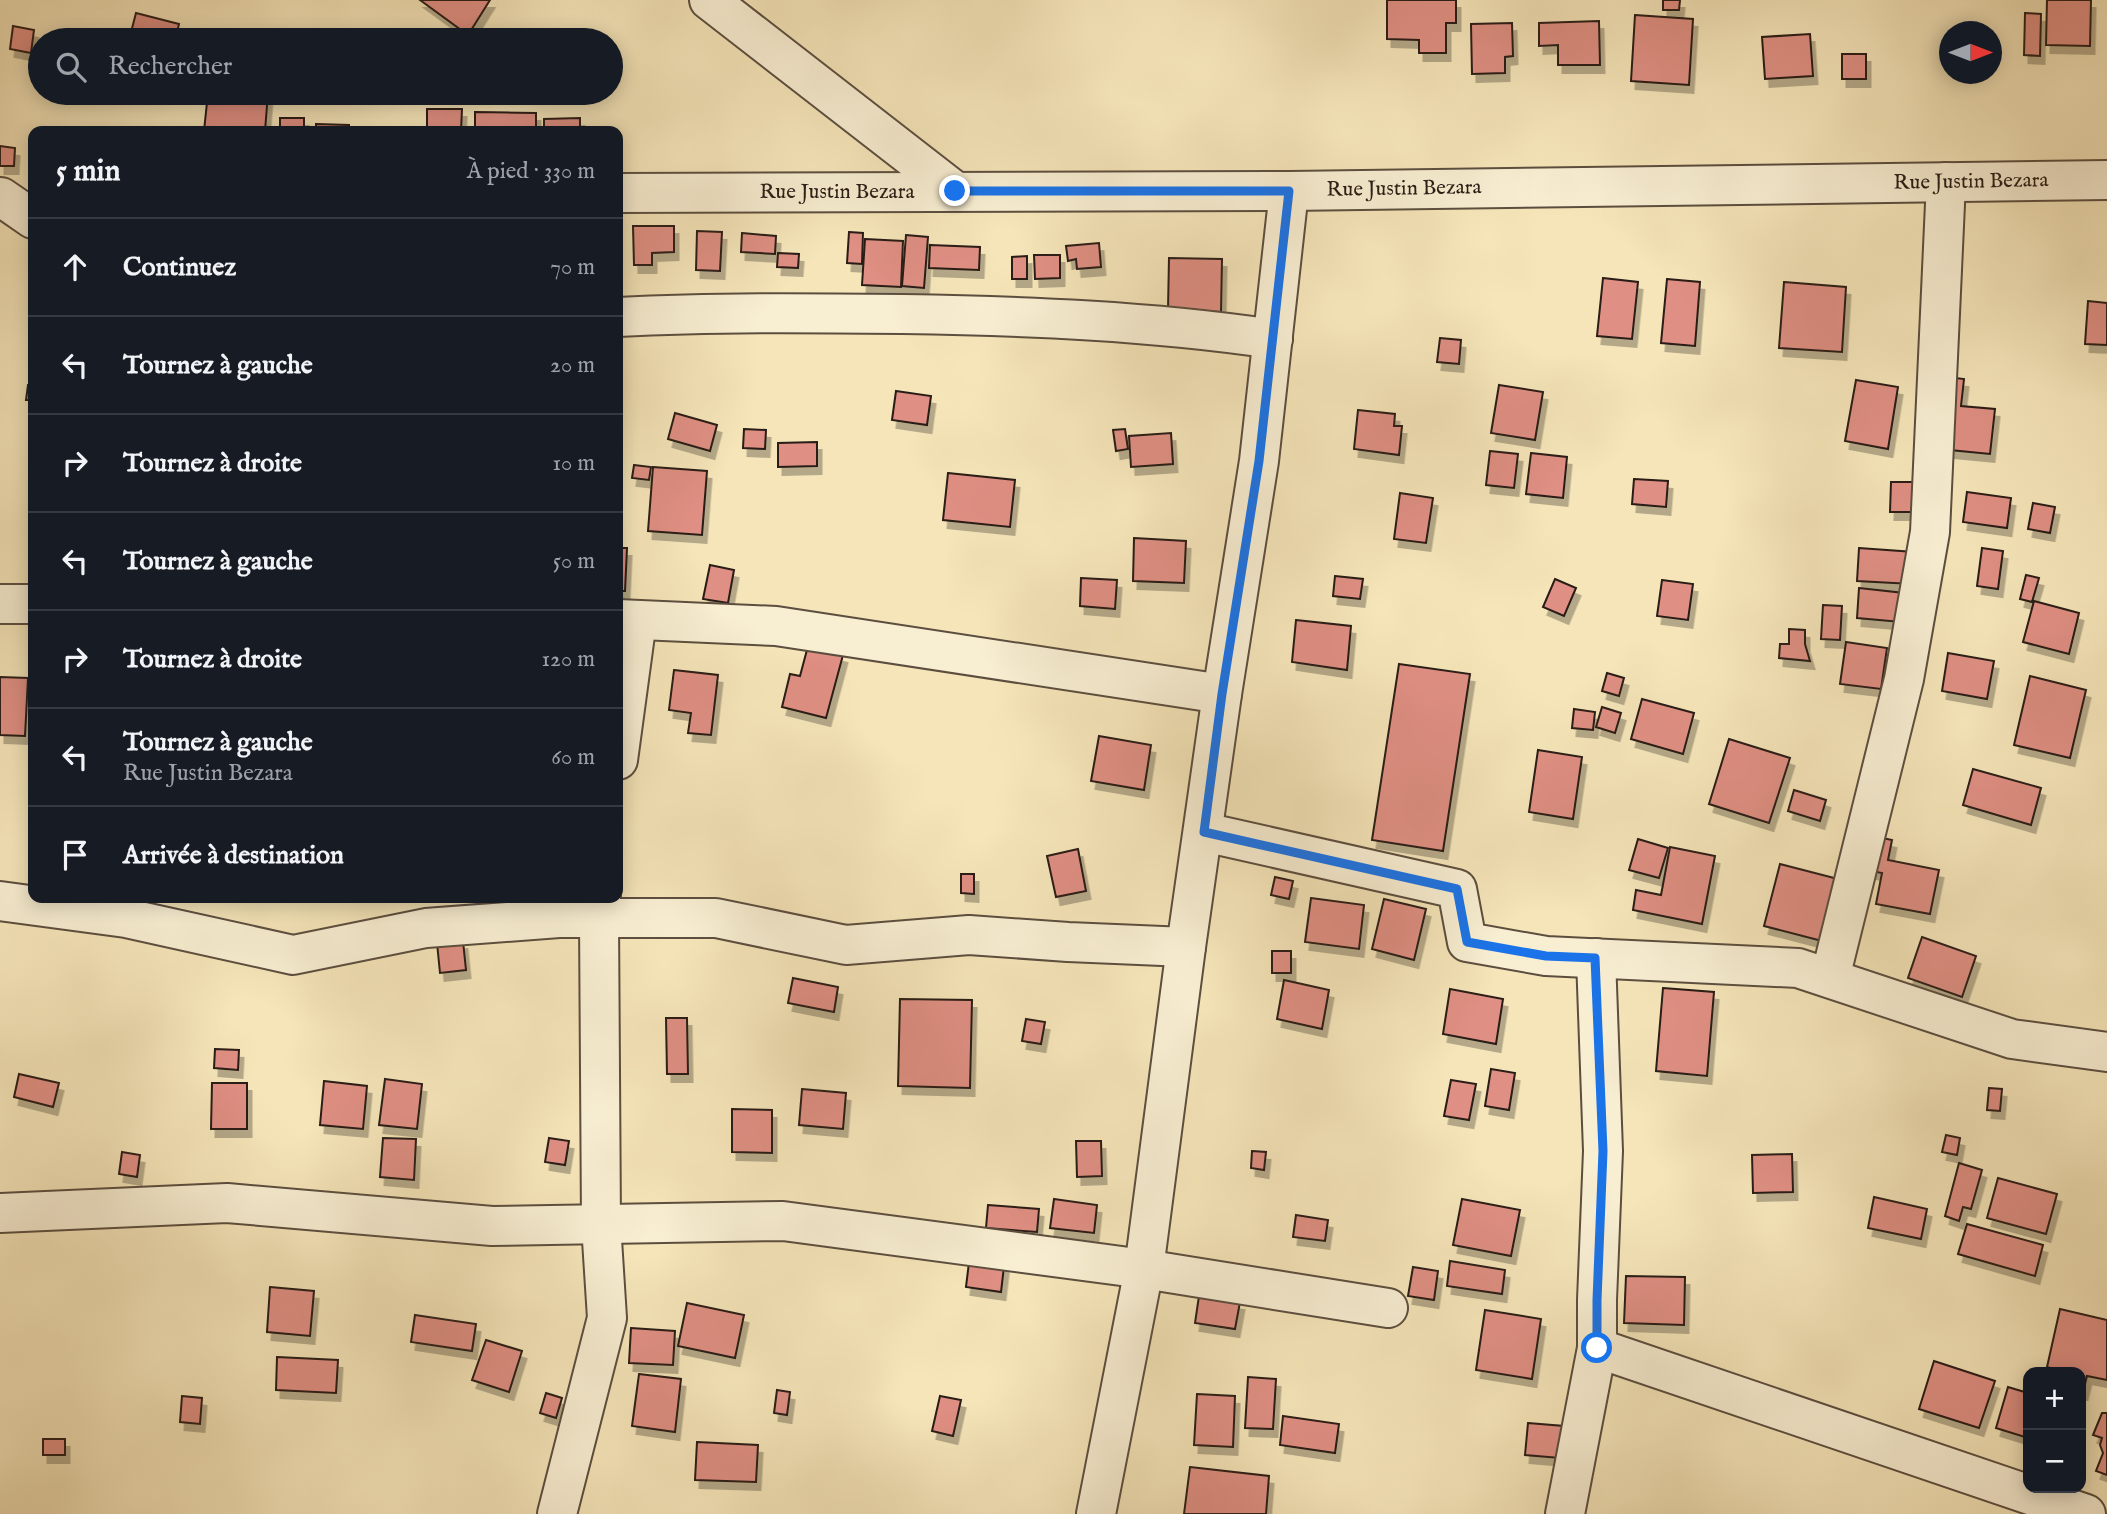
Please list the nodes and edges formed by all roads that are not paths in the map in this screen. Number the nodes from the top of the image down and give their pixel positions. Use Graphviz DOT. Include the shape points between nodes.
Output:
graph roads {
  1 [pos="709,0"];
  2 [pos="2107,180"];
  3 [pos="1946,183"];
  4 [pos="955,191"];
  5 [pos="1289,191"];
  6 [pos="623,193"];
  7 [pos="0,197"];
  8 [pos="28,197"];
  9 [pos="28,216"];
  10 [pos="623,317"];
  11 [pos="1273,339"];
  12 [pos="0,604"];
  13 [pos="28,604"];
  14 [pos="628,619"];
  15 [pos="623,690"];
  16 [pos="1222,694"];
  17 [pos="1204,832"];
  18 [pos="0,901"];
  19 [pos="600,908"];
  20 [pos="1186,947"];
  21 [pos="1595,958"];
  22 [pos="1830,978"];
  23 [pos="2107,1052"];
  24 [pos="0,1213"];
  25 [pos="601,1224"];
  26 [pos="1144,1269"];
  27 [pos="1388,1308"];
  28 [pos="1597,1348"];
  29 [pos="557,1514"];
  30 [pos="1096,1514"];
  31 [pos="1564,1514"];
  32 [pos="2086,1514"];
  1 -- 4 [label="street"];
  2 -- 3 [label="street, Rue Justin Bezara"];
  3 -- 5 [label="street, Rue Justin Bezara"];
  3 -- 22 [label="street" via="1930,532 1904,679"];
  4 -- 5 [label="street, Rue Justin Bezara"];
  4 -- 6 [label="street, Rue Justin Bezara"];
  5 -- 11 [label="street"];
  7 -- 8 [label="street"];
  7 -- 9 [label="street"];
  10 -- 11 [label="street" via="786,313 1038,318"];
  11 -- 16 [label="street"];
  12 -- 13 [label="street"];
  14 -- 15 [label="street"];
  14 -- 16 [label="street" via="776,626"];
  16 -- 17 [label="street"];
  17 -- 20 [label="street"];
  17 -- 21 [label="street" via="1457,889 1467,942 1546,956"];
  18 -- 19 [label="street" via="126,918 293,955 426,928 559,918"];
  19 -- 20 [label="street" via="716,918 846,945 969,935"];
  19 -- 25 [label="street"];
  20 -- 26 [label="street"];
  21 -- 22 [label="street" via="1798,968"];
  21 -- 28 [label="street" via="1603,1151"];
  22 -- 23 [label="street" via="2012,1039"];
  24 -- 25 [label="street" via="227,1203 492,1226"];
  25 -- 26 [label="street" via="783,1221"];
  25 -- 29 [label="street" via="607,1318"];
  26 -- 27 [label="street"];
  26 -- 30 [label="street"];
  28 -- 31 [label="street"];
  28 -- 32 [label="street"];
}
